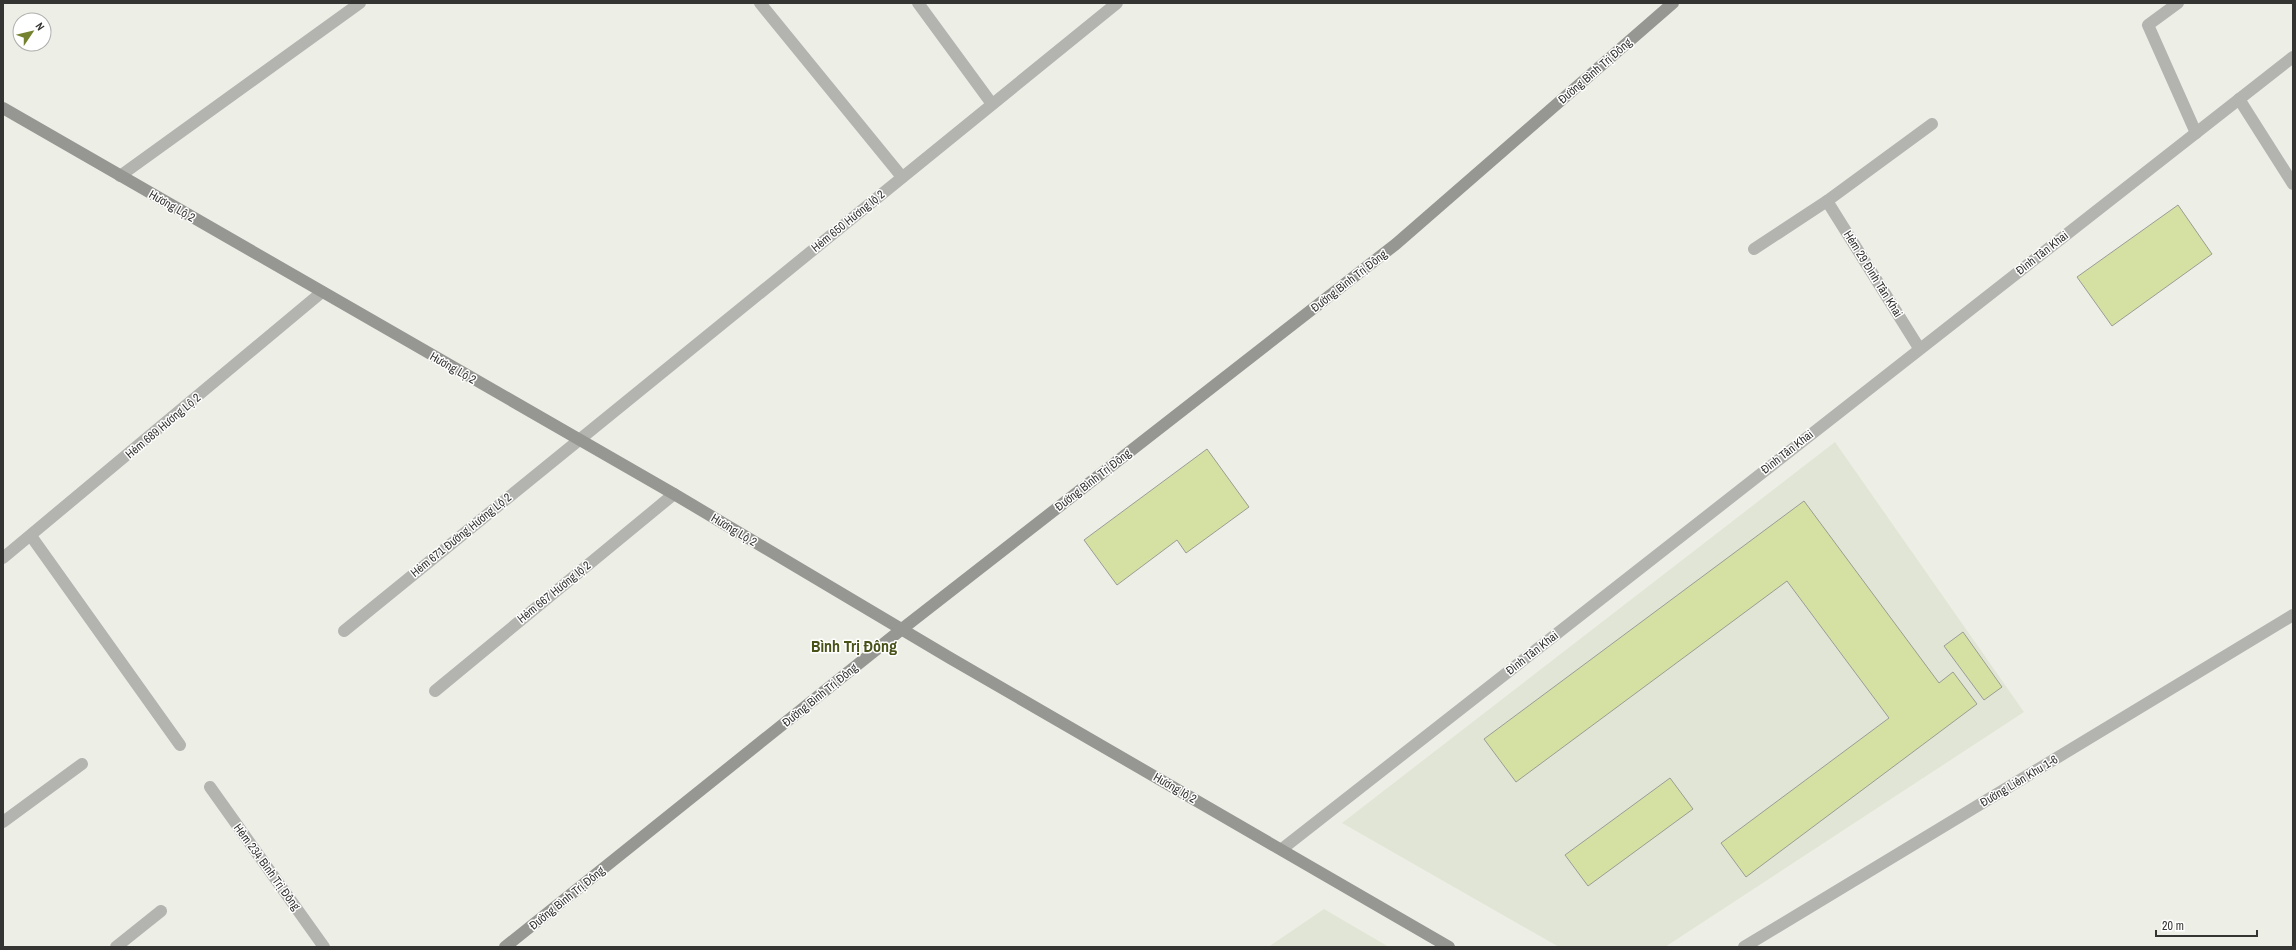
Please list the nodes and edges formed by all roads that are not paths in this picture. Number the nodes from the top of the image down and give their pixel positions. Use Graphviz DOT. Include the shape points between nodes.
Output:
graph roads {
  1 [pos="360,3"];
  2 [pos="760,3"];
  3 [pos="918,3"];
  4 [pos="1118,3"];
  5 [pos="1673,3"];
  6 [pos="2178,3"];
  7 [pos="2293,57"];
  8 [pos="2239,99"];
  9 [pos="992,104"];
  10 [pos="3,108"];
  11 [pos="1932,124"];
  12 [pos="2196,133"];
  13 [pos="120,176"];
  14 [pos="902,177"];
  15 [pos="2293,184"];
  16 [pos="1827,201"];
  17 [pos="1754,249"];
  18 [pos="322,292"];
  19 [pos="1919,348"];
  20 [pos="579,439"];
  21 [pos="674,494"];
  22 [pos="31,536"];
  23 [pos="3,558"];
  24 [pos="2293,615"];
  25 [pos="902,629"];
  26 [pos="344,631"];
  27 [pos="435,690"];
  28 [pos="180,745"];
  29 [pos="82,764"];
  30 [pos="210,788"];
  31 [pos="3,822"];
  32 [pos="1282,849"];
  33 [pos="161,911"];
  34 [pos="116,947"];
  35 [pos="324,947"];
  36 [pos="505,947"];
  37 [pos="1449,947"];
  38 [pos="1744,947"];
  1 -- 13 [label="street"];
  2 -- 14 [label="street"];
  3 -- 9 [label="street"];
  4 -- 9 [label="street, Hẻm 650 Hương lộ 2"];
  5 -- 25 [label="main road, Đường Bình Trị Đông" via="1396,244"];
  6 -- 12 [label="street" via="2148,25"];
  7 -- 8 [label="street, Đình Tân Khai"];
  8 -- 12 [label="street, Đình Tân Khai"];
  8 -- 15 [label="street"];
  9 -- 14 [label="street, Hẻm 650 Hương lộ 2"];
  10 -- 13 [label="main road, Hương Lộ 2"];
  11 -- 16 [label="street"];
  12 -- 19 [label="street, Đình Tân Khai"];
  13 -- 18 [label="main road, Hương Lộ 2"];
  14 -- 20 [label="street, Hẻm 650 Hương lộ 2"];
  16 -- 17 [label="street"];
  16 -- 19 [label="street, Hẻm 29 Đình Tân Khai"];
  18 -- 20 [label="main road, Hương Lộ 2"];
  18 -- 22 [label="street, Hẻm 689 Hương Lộ 2"];
  19 -- 32 [label="street, Đình Tân Khai"];
  20 -- 21 [label="main road, Hương Lộ 2"];
  20 -- 26 [label="street, Hẻm 671 Đường Hương Lộ 2"];
  21 -- 25 [label="main road, Hương Lộ 2"];
  21 -- 27 [label="street, Hẻm 667 Hương lộ 2"];
  22 -- 23 [label="street, Hẻm 689 Hương Lộ 2"];
  22 -- 28 [label="street"];
  24 -- 38 [label="street, Đường Liên Khu 1-6"];
  25 -- 32 [label="main road, Hương lộ 2"];
  25 -- 36 [label="main road, Đường Bình Trị Đông"];
  29 -- 31 [label="street"];
  30 -- 35 [label="street, Hẻm 234 Bình Trị Đông"];
  32 -- 37 [label="main road, Hương lộ 2"];
  33 -- 34 [label="street"];
}
